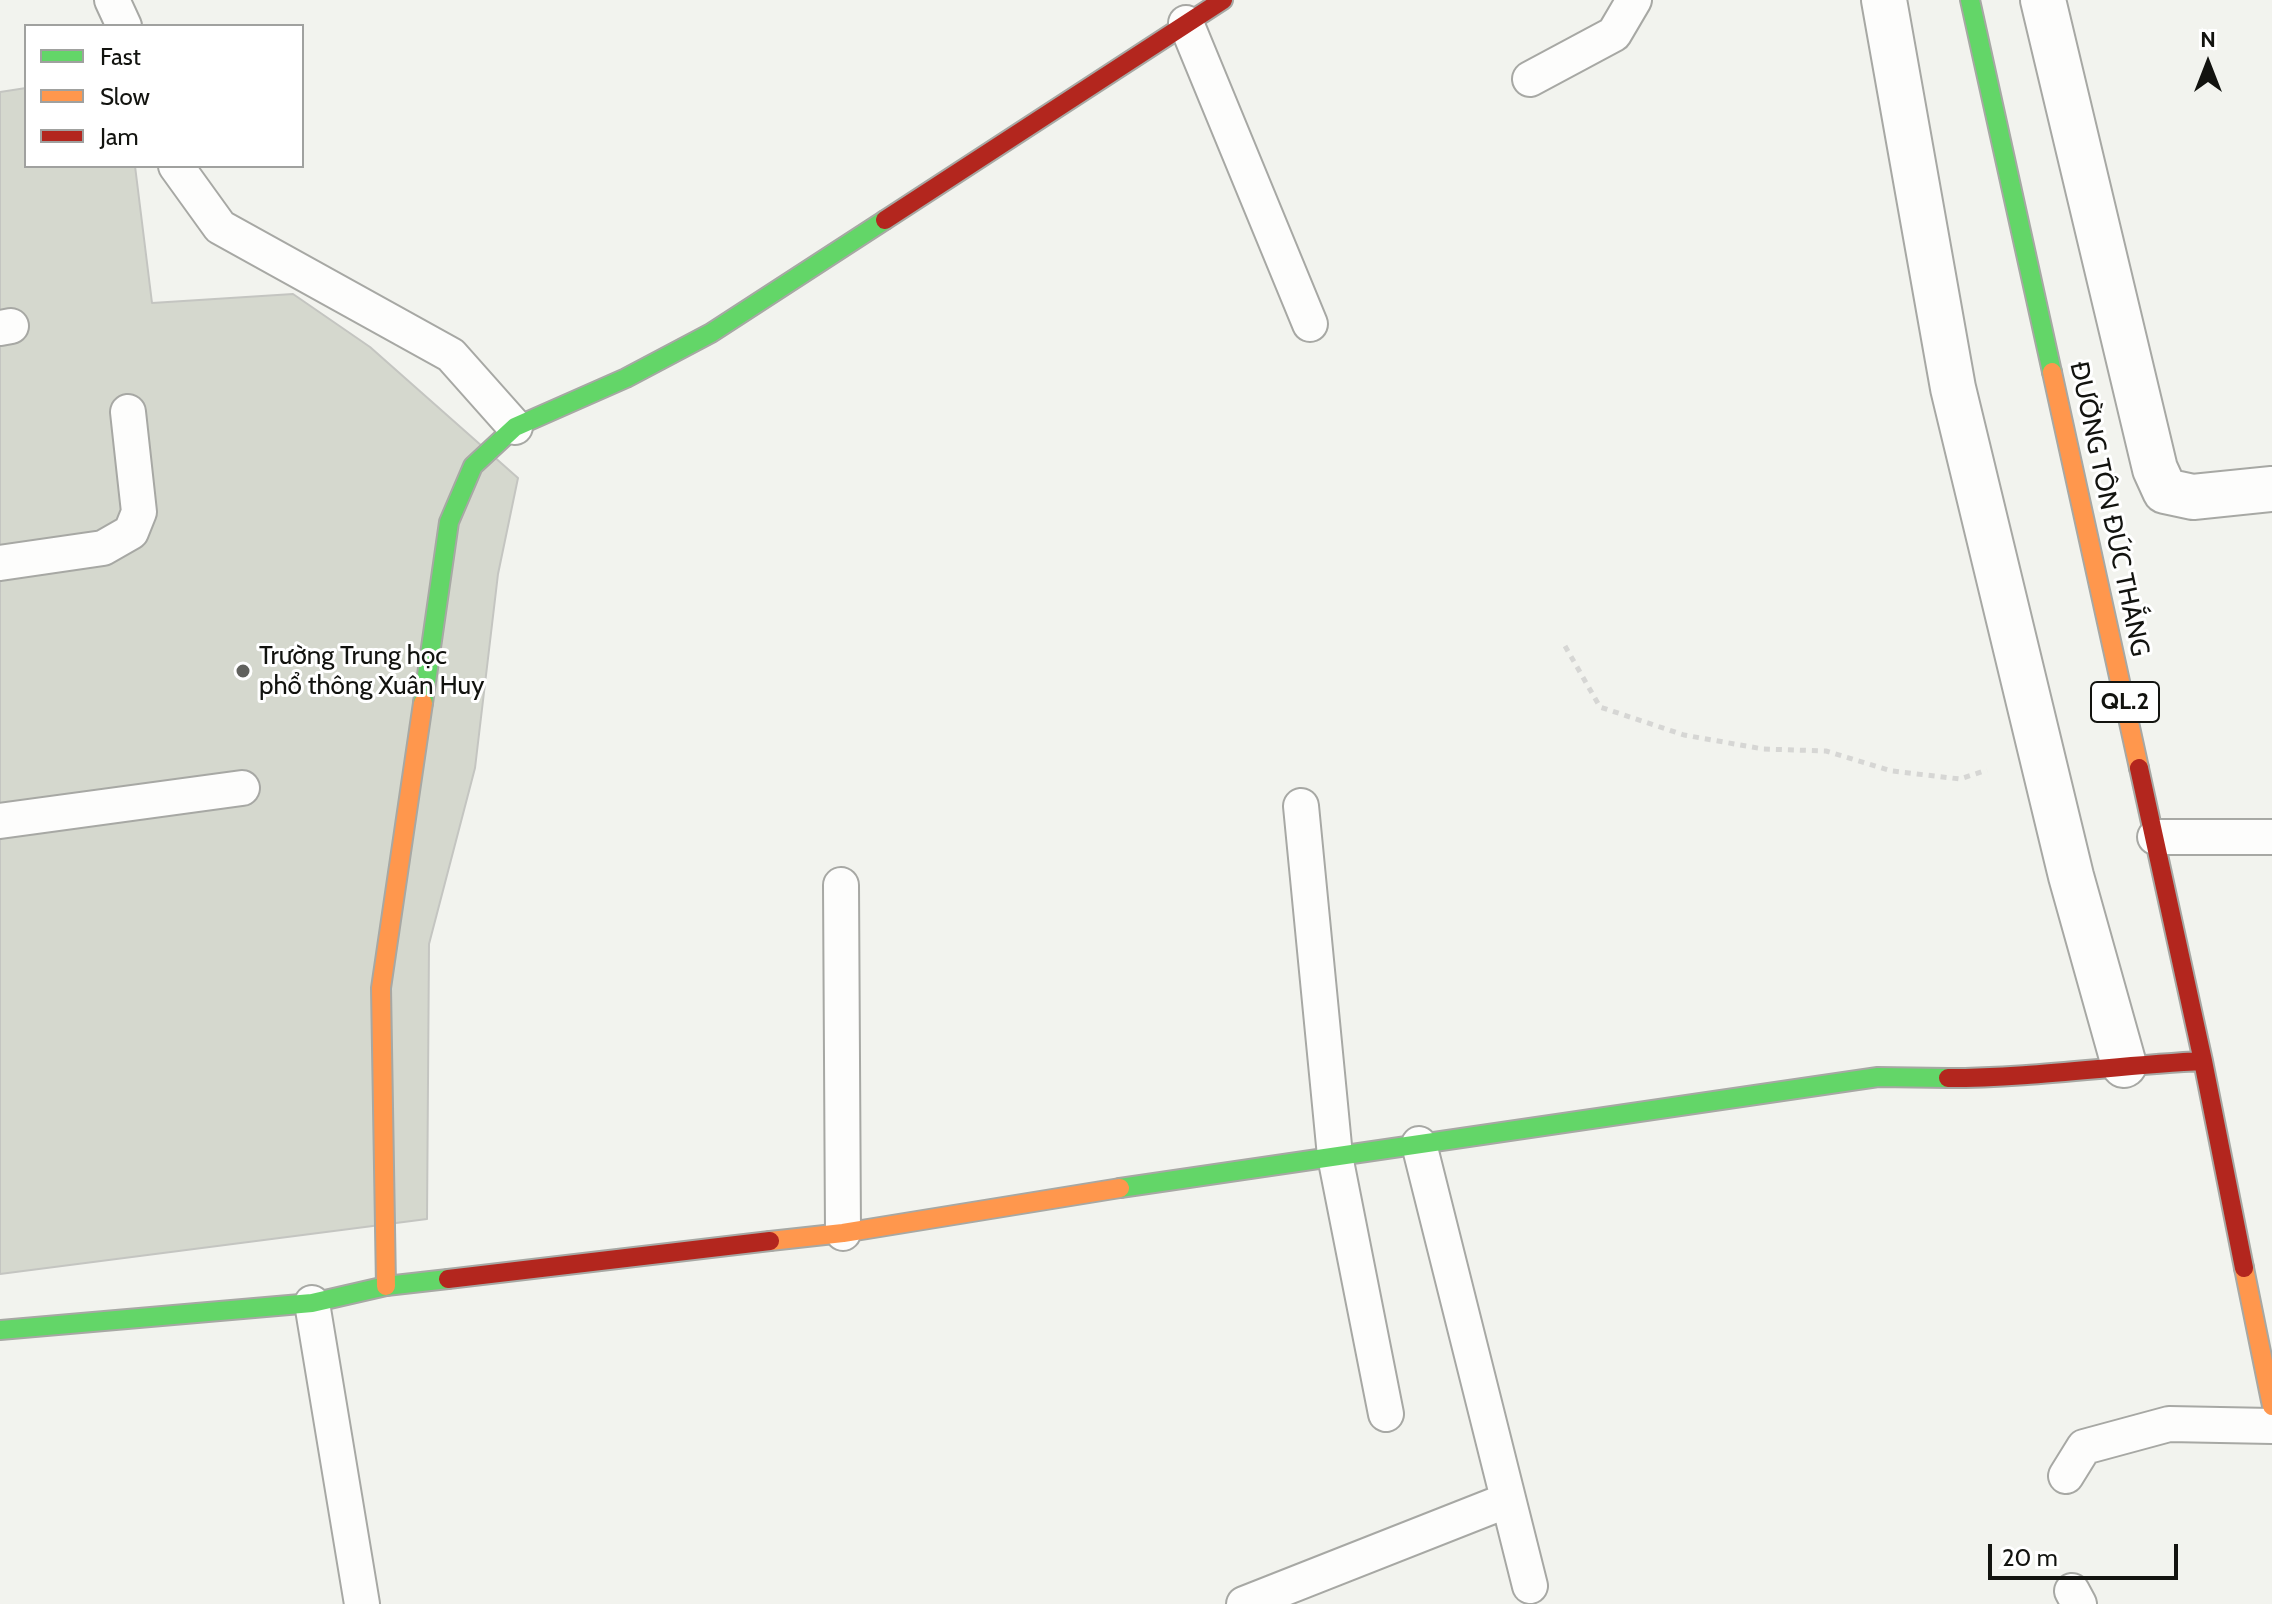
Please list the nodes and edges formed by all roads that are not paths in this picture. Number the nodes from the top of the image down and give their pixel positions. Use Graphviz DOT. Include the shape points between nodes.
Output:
graph roads {
  1 [pos="112,0"];
  2 [pos="1223,0"];
  3 [pos="1634,0"];
  4 [pos="1884,0"];
  5 [pos="1970,0"];
  6 [pos="2043,0"];
  7 [pos="1186,23"];
  8 [pos="123,24"];
  9 [pos="1530,79"];
  10 [pos="177,168"];
  11 [pos="1310,324"];
  12 [pos="128,412"];
  13 [pos="515,427"];
  14 [pos="2272,489"];
  15 [pos="0,563"];
  16 [pos="242,788"];
  17 [pos="1301,806"];
  18 [pos="0,821"];
  19 [pos="2155,837"];
  20 [pos="2272,837"];
  21 [pos="841,885"];
  22 [pos="2203,1061"];
  23 [pos="2124,1065"];
  24 [pos="1419,1144"];
  25 [pos="1335,1156"];
  26 [pos="843,1233"];
  27 [pos="386,1286"];
  28 [pos="312,1303"];
  29 [pos="0,1330"];
  30 [pos="2271,1395"];
  31 [pos="1386,1414"];
  32 [pos="2272,1426"];
  33 [pos="2066,1476"];
  34 [pos="1508,1500"];
  35 [pos="1530,1586"];
  36 [pos="362,1604"];
  37 [pos="1244,1604"];
  1 -- 8 [label="lane"];
  2 -- 7 [label="main road"];
  3 -- 9 [label="lane" via="1614,34"];
  4 -- 23 [label="street" via="1953,388 2071,876"];
  5 -- 19 [label="main road, ĐƯỜNG TÔN ĐỨC THẮNG / QL.2"];
  6 -- 14 [label="street" via="2155,469 2165,491 2193,497"];
  7 -- 11 [label="lane"];
  7 -- 13 [label="main road" via="711,333"];
  10 -- 13 [label="lane" via="220,227 451,355"];
  12 -- 15 [label="lane" via="139,512 131,532 103,548"];
  13 -- 27 [label="main road" via="473,466 449,522 406,806 381,988"];
  16 -- 18 [label="lane"];
  17 -- 25 [label="lane"];
  19 -- 20 [label="lane"];
  19 -- 22 [label="main road, ĐƯỜNG TÔN ĐỨC THẮNG / QL.2"];
  21 -- 26 [label="lane"];
  22 -- 23 [label="main road"];
  22 -- 30 [label="main road, ĐƯỜNG TÔN ĐỨC THẮNG / QL.2"];
  23 -- 24 [label="main road" via="1994,1078 1878,1077"];
  24 -- 25 [label="main road"];
  24 -- 34 [label="lane"];
  25 -- 26 [label="main road"];
  25 -- 31 [label="lane"];
  26 -- 27 [label="main road"];
  27 -- 28 [label="main road"];
  28 -- 29 [label="main road"];
  28 -- 36 [label="lane"];
  32 -- 33 [label="lane" via="2169,1424 2084,1447"];
  34 -- 35 [label="lane"];
  34 -- 37 [label="lane"];
}
